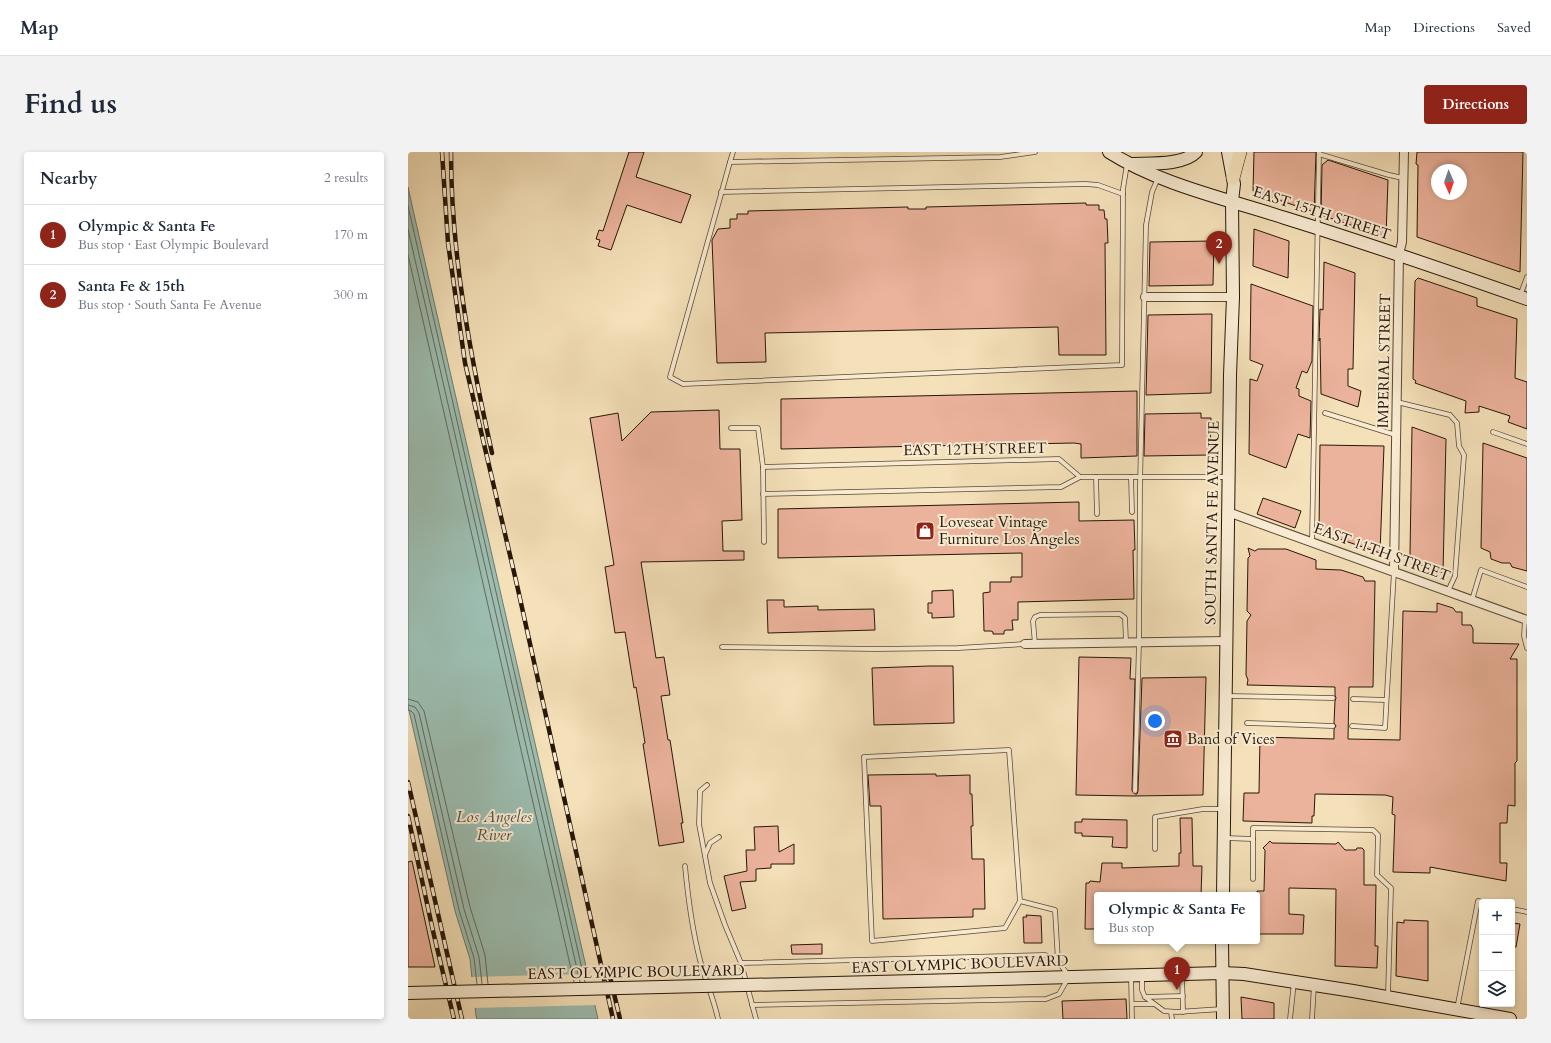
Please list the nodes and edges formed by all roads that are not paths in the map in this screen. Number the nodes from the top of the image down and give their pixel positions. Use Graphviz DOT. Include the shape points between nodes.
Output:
graph roads {
  1 [pos="733,152"];
  2 [pos="1035,152"];
  3 [pos="1109,152"];
  4 [pos="1196,152"];
  5 [pos="1228,152"];
  6 [pos="1240,152"];
  7 [pos="1404,152"];
  8 [pos="1319,153"];
  9 [pos="730,162"];
  10 [pos="1127,164"];
  11 [pos="1158,176"];
  12 [pos="1233,178"];
  13 [pos="1403,178"];
  14 [pos="722,192"];
  15 [pos="1123,194"];
  16 [pos="1232,201"];
  17 [pos="1318,228"];
  18 [pos="1400,254"];
  19 [pos="1527,277"];
  20 [pos="1145,297"];
  21 [pos="1233,297"];
  22 [pos="1523,298"];
  23 [pos="1397,402"];
  24 [pos="1325,414"];
  25 [pos="731,428"];
  26 [pos="1493,432"];
  27 [pos="1396,435"];
  28 [pos="1527,444"];
  29 [pos="763,467"];
  30 [pos="1080,477"];
  31 [pos="1096,477"];
  32 [pos="1131,477"];
  33 [pos="1140,477"];
  34 [pos="1228,477"];
  35 [pos="763,494"];
  36 [pos="1132,512"];
  37 [pos="1228,512"];
  38 [pos="1097,514"];
  39 [pos="1312,541"];
  40 [pos="764,542"];
  41 [pos="1394,571"];
  42 [pos="1527,587"];
  43 [pos="1448,591"];
  44 [pos="1472,600"];
  45 [pos="1526,619"];
  46 [pos="1227,641"];
  47 [pos="1126,642"];
  48 [pos="1139,642"];
  49 [pos="1025,644"];
  50 [pos="1035,644"];
  51 [pos="722,647"];
  52 [pos="1527,648"];
  53 [pos="1226,696"];
  54 [pos="1333,698"];
  55 [pos="1353,699"];
  56 [pos="1386,700"];
  57 [pos="1247,724"];
  58 [pos="1333,726"];
  59 [pos="1352,726"];
  60 [pos="707,785"];
  61 [pos="1135,792"];
  62 [pos="1224,809"];
  63 [pos="718,837"];
  64 [pos="1224,838"];
  65 [pos="1253,839"];
  66 [pos="1155,849"];
  67 [pos="704,856"];
  68 [pos="685,866"];
  69 [pos="1253,879"];
  70 [pos="1223,892"];
  71 [pos="1020,901"];
  72 [pos="1479,902"];
  73 [pos="1515,910"];
  74 [pos="1527,912"];
  75 [pos="1222,944"];
  76 [pos="1058,962"];
  77 [pos="741,963"];
  78 [pos="1222,973"];
  79 [pos="1182,974"];
  80 [pos="1136,975"];
  81 [pos="1070,977"];
  82 [pos="1294,982"];
  83 [pos="1314,985"];
  84 [pos="408,993"];
  85 [pos="1183,996"];
  86 [pos="1145,997"];
  87 [pos="1388,997"];
  88 [pos="1132,1004"];
  89 [pos="1153,1004"];
  90 [pos="752,1006"];
  91 [pos="1457,1010"];
  92 [pos="1171,1012"];
  93 [pos="1184,1012"];
  94 [pos="1223,1014"];
  95 [pos="718,1019"];
  96 [pos="756,1019"];
  97 [pos="1132,1019"];
  98 [pos="1172,1019"];
  99 [pos="1290,1019"];
  100 [pos="1312,1019"];
  101 [pos="1508,1019"];
  1 -- 9 [label="lane"];
  2 -- 9 [label="lane" via="1000,157"];
  3 -- 10 [label="main road, EAST 15TH STREET"];
  4 -- 10 [label="main road" via="1177,162"];
  5 -- 12 [label="main road, SOUTH SANTA FE AVENUE"];
  6 -- 12 [label="main road"];
  7 -- 13 [label="street, IMPERIAL STREET"];
  8 -- 13 [label="lane"];
  8 -- 17 [label="lane"];
  9 -- 14 [label="lane"];
  10 -- 11 [label="main road, EAST 15TH STREET"];
  10 -- 15 [label="lane"];
  11 -- 16 [label="main road, EAST 15TH STREET"];
  11 -- 20 [label="lane" via="1152,192 1146,225"];
  12 -- 16 [label="main road, SOUTH SANTA FE AVENUE"];
  13 -- 18 [label="street, IMPERIAL STREET"];
  14 -- 15 [label="lane" via="1086,184 1098,185"];
  14 -- 15 [label="lane" via="670,377 683,384 1122,365"];
  16 -- 17 [label="main road, EAST 15TH STREET"];
  16 -- 21 [label="main road, SOUTH SANTA FE AVENUE"];
  17 -- 18 [label="main road, EAST 15TH STREET"];
  17 -- 39 [label="lane"];
  18 -- 22 [label="main road, EAST 15TH STREET"];
  18 -- 23 [label="street, IMPERIAL STREET"];
  19 -- 22 [label="lane"];
  20 -- 21 [label="street"];
  20 -- 33 [label="lane"];
  21 -- 34 [label="main road, SOUTH SANTA FE AVENUE"];
  23 -- 27 [label="street, IMPERIAL STREET"];
  23 -- 43 [label="lane" via="1450,416 1457,423 1458,443 1464,455 1455,576"];
  24 -- 27 [label="lane"];
  25 -- 29 [label="lane" via="758,428"];
  26 -- 28 [label="lane"];
  27 -- 41 [label="street, IMPERIAL STREET"];
  29 -- 30 [label="lane, EAST 12TH STREET" via="1060,459"];
  29 -- 35 [label="lane"];
  30 -- 31 [label="lane"];
  30 -- 35 [label="lane" via="1061,487"];
  31 -- 32 [label="lane"];
  31 -- 38 [label="lane"];
  32 -- 33 [label="lane"];
  32 -- 36 [label="lane"];
  33 -- 34 [label="lane"];
  33 -- 48 [label="lane"];
  34 -- 37 [label="main road, SOUTH SANTA FE AVENUE"];
  35 -- 40 [label="lane"];
  37 -- 39 [label="street, EAST 11TH STREET"];
  37 -- 46 [label="main road, SOUTH SANTA FE AVENUE"];
  39 -- 41 [label="street, EAST 11TH STREET"];
  41 -- 43 [label="street, EAST 11TH STREET"];
  41 -- 56 [label="lane"];
  42 -- 44 [label="lane" via="1481,570"];
  43 -- 44 [label="street, EAST 11TH STREET"];
  44 -- 45 [label="street, EAST 11TH STREET"];
  45 -- 52 [label="lane" via="1524,636"];
  46 -- 48 [label="street"];
  46 -- 53 [label="main road, SOUTH SANTA FE AVENUE"];
  47 -- 48 [label="street"];
  47 -- 50 [label="street"];
  47 -- 50 [label="lane" via="1125,618 1120,614 1047,615 1035,617 1033,621"];
  48 -- 61 [label="lane"];
  49 -- 50 [label="street"];
  49 -- 51 [label="lane" via="924,649"];
  53 -- 54 [label="lane"];
  53 -- 62 [label="main road, SOUTH SANTA FE AVENUE"];
  55 -- 56 [label="lane"];
  56 -- 59 [label="lane" via="1385,728"];
  57 -- 58 [label="lane"];
  60 -- 67 [label="lane" via="700,791 699,824"];
  62 -- 64 [label="main road, SOUTH SANTA FE AVENUE"];
  62 -- 66 [label="lane" via="1202,809 1156,816"];
  63 -- 67 [label="lane" via="710,843"];
  64 -- 65 [label="lane"];
  64 -- 70 [label="main road, SOUTH SANTA FE AVENUE"];
  65 -- 69 [label="lane"];
  65 -- 87 [label="lane" via="1253,828 1373,830 1378,835 1377,875 1391,888"];
  67 -- 77 [label="lane" via="710,883"];
  68 -- 95 [label="lane" via="690,911 700,962"];
  71 -- 71 [label="lane" via="1009,750 864,757 872,941 1006,928"];
  71 -- 76 [label="lane" via="1055,910"];
  72 -- 91 [label="lane"];
  73 -- 74 [label="lane"];
  75 -- 78 [label="main road"];
  76 -- 77 [label="lane" via="1045,955"];
  76 -- 81 [label="lane"];
  77 -- 90 [label="lane"];
  78 -- 79 [label="main road, EAST OLYMPIC BOULEVARD"];
  78 -- 82 [label="main road, EAST OLYMPIC BOULEVARD"];
  78 -- 94 [label="main road"];
  79 -- 80 [label="main road, EAST OLYMPIC BOULEVARD"];
  79 -- 85 [label="lane"];
  80 -- 81 [label="main road, EAST OLYMPIC BOULEVARD"];
  80 -- 86 [label="lane"];
  80 -- 88 [label="lane"];
  81 -- 84 [label="main road, EAST OLYMPIC BOULEVARD, bridge"];
  81 -- 90 [label="lane" via="1058,994 1046,999"];
  82 -- 83 [label="main road, EAST OLYMPIC BOULEVARD"];
  82 -- 99 [label="lane"];
  83 -- 87 [label="main road, EAST OLYMPIC BOULEVARD"];
  83 -- 100 [label="lane"];
  85 -- 86 [label="lane"];
  85 -- 93 [label="lane"];
  86 -- 89 [label="lane"];
  87 -- 91 [label="main road, EAST OLYMPIC BOULEVARD"];
  88 -- 89 [label="lane"];
  88 -- 97 [label="lane"];
  89 -- 92 [label="lane"];
  90 -- 96 [label="lane"];
  91 -- 101 [label="main road, EAST OLYMPIC BOULEVARD"];
  92 -- 93 [label="lane"];
  92 -- 98 [label="lane"];
  93 -- 94 [label="lane"];
}
